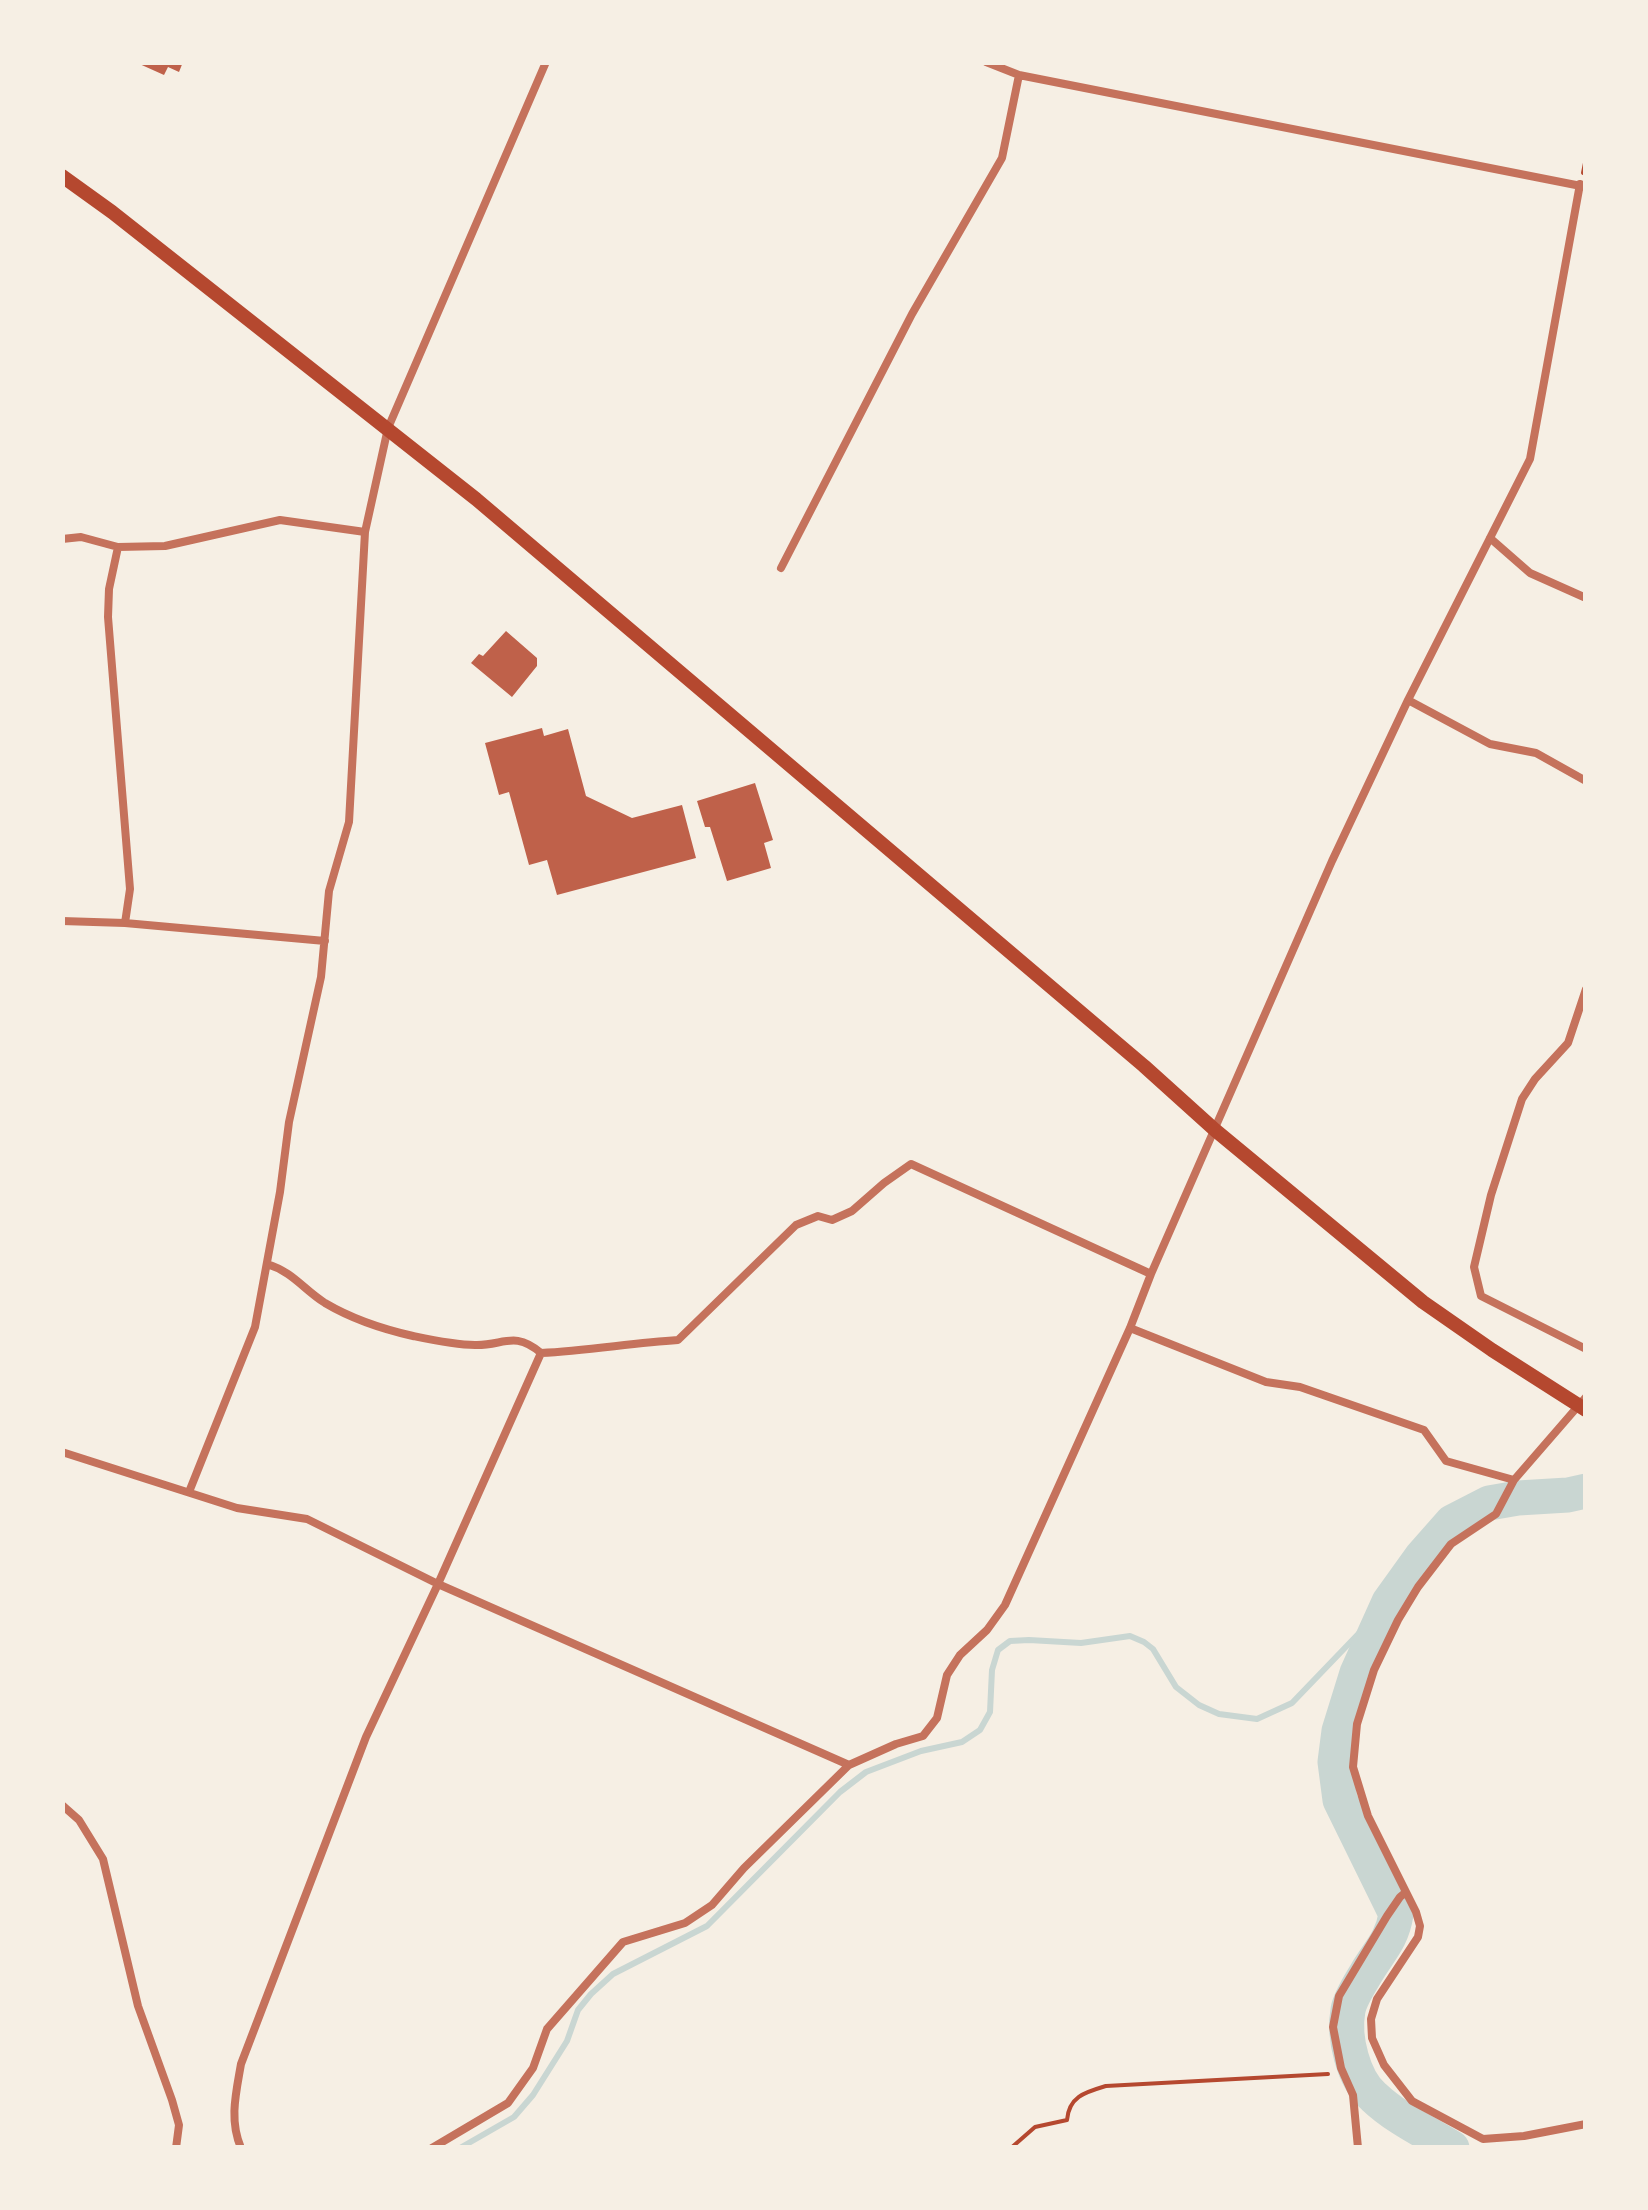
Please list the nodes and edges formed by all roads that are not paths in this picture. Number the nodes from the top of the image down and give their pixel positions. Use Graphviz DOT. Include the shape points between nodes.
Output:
graph roads {
  1 [pos="546,62"];
  2 [pos="986,62"];
  3 [pos="1019,75"];
  4 [pos="62,176"];
  5 [pos="1583,186"];
  6 [pos="388,428"];
  7 [pos="365,532"];
  8 [pos="1490,538"];
  9 [pos="62,539"];
  10 [pos="118,547"];
  11 [pos="781,568"];
  12 [pos="1586,598"];
  13 [pos="1408,700"];
  14 [pos="1586,781"];
  15 [pos="62,921"];
  16 [pos="125,923"];
  17 [pos="325,940"];
  18 [pos="1586,989"];
  19 [pos="1215,1130"];
  20 [pos="267,1264"];
  21 [pos="1150,1274"];
  22 [pos="1130,1328"];
  23 [pos="1586,1350"];
  24 [pos="541,1352"];
  25 [pos="1583,1404"];
  26 [pos="62,1452"];
  27 [pos="1512,1484"];
  28 [pos="190,1492"];
  29 [pos="438,1584"];
  30 [pos="849,1765"];
  31 [pos="62,1805"];
  32 [pos="1403,1895"];
  33 [pos="1586,2124"];
  34 [pos="176,2148"];
  35 [pos="241,2148"];
  36 [pos="432,2148"];
  37 [pos="1358,2148"];
  1 -- 6 [label="street"];
  2 -- 3 [label="street"];
  3 -- 5 [label="street"];
  3 -- 11 [label="street" via="1002,158 912,314"];
  4 -- 6 [label="highway"];
  5 -- 8 [label="street" via="1530,458"];
  6 -- 7 [label="street"];
  6 -- 19 [label="highway"];
  7 -- 10 [label="street" via="280,520 166,546"];
  7 -- 17 [label="street" via="349,822"];
  8 -- 12 [label="street" via="1530,573"];
  8 -- 13 [label="street"];
  9 -- 10 [label="street" via="81,536"];
  10 -- 16 [label="street" via="108,617 130,889"];
  13 -- 14 [label="street" via="1490,744 1536,753"];
  13 -- 19 [label="street"];
  15 -- 16 [label="street"];
  16 -- 17 [label="street"];
  17 -- 20 [label="street"];
  18 -- 23 [label="street" via="1568,1043 1522,1099 1474,1267 1481,1296"];
  19 -- 21 [label="street"];
  19 -- 25 [label="highway" via="1423,1302"];
  20 -- 24 [label="street" via="361,1321 476,1346 528,1342"];
  20 -- 28 [label="street" via="255,1328"];
  21 -- 22 [label="street"];
  21 -- 24 [label="street" via="911,1164 852,1212 796,1225 678,1340"];
  22 -- 27 [label="street" via="1266,1382 1424,1430 1446,1462"];
  22 -- 30 [label="street" via="1005,1605 947,1676 937,1718 924,1736"];
  24 -- 29 [label="street"];
  25 -- 27 [label="street"];
  26 -- 28 [label="street"];
  27 -- 32 [label="street" via="1496,1514 1451,1544 1418,1587 1374,1670 1357,1724 1352,1767"];
  28 -- 29 [label="street" via="237,1508 307,1519"];
  29 -- 30 [label="street"];
  29 -- 35 [label="street" via="366,1737 241,2064 234,2132"];
  30 -- 36 [label="street" via="712,1905 685,1923 623,1942 547,2028 533,2068 508,2103"];
  31 -- 34 [label="street" via="103,1859 138,2006 172,2100"];
  32 -- 33 [label="street" via="1416,1912 1418,1938 1371,2019 1384,2064 1412,2100 1483,2139"];
  32 -- 37 [label="street" via="1338,1996 1332,2027 1354,2095"];
}
